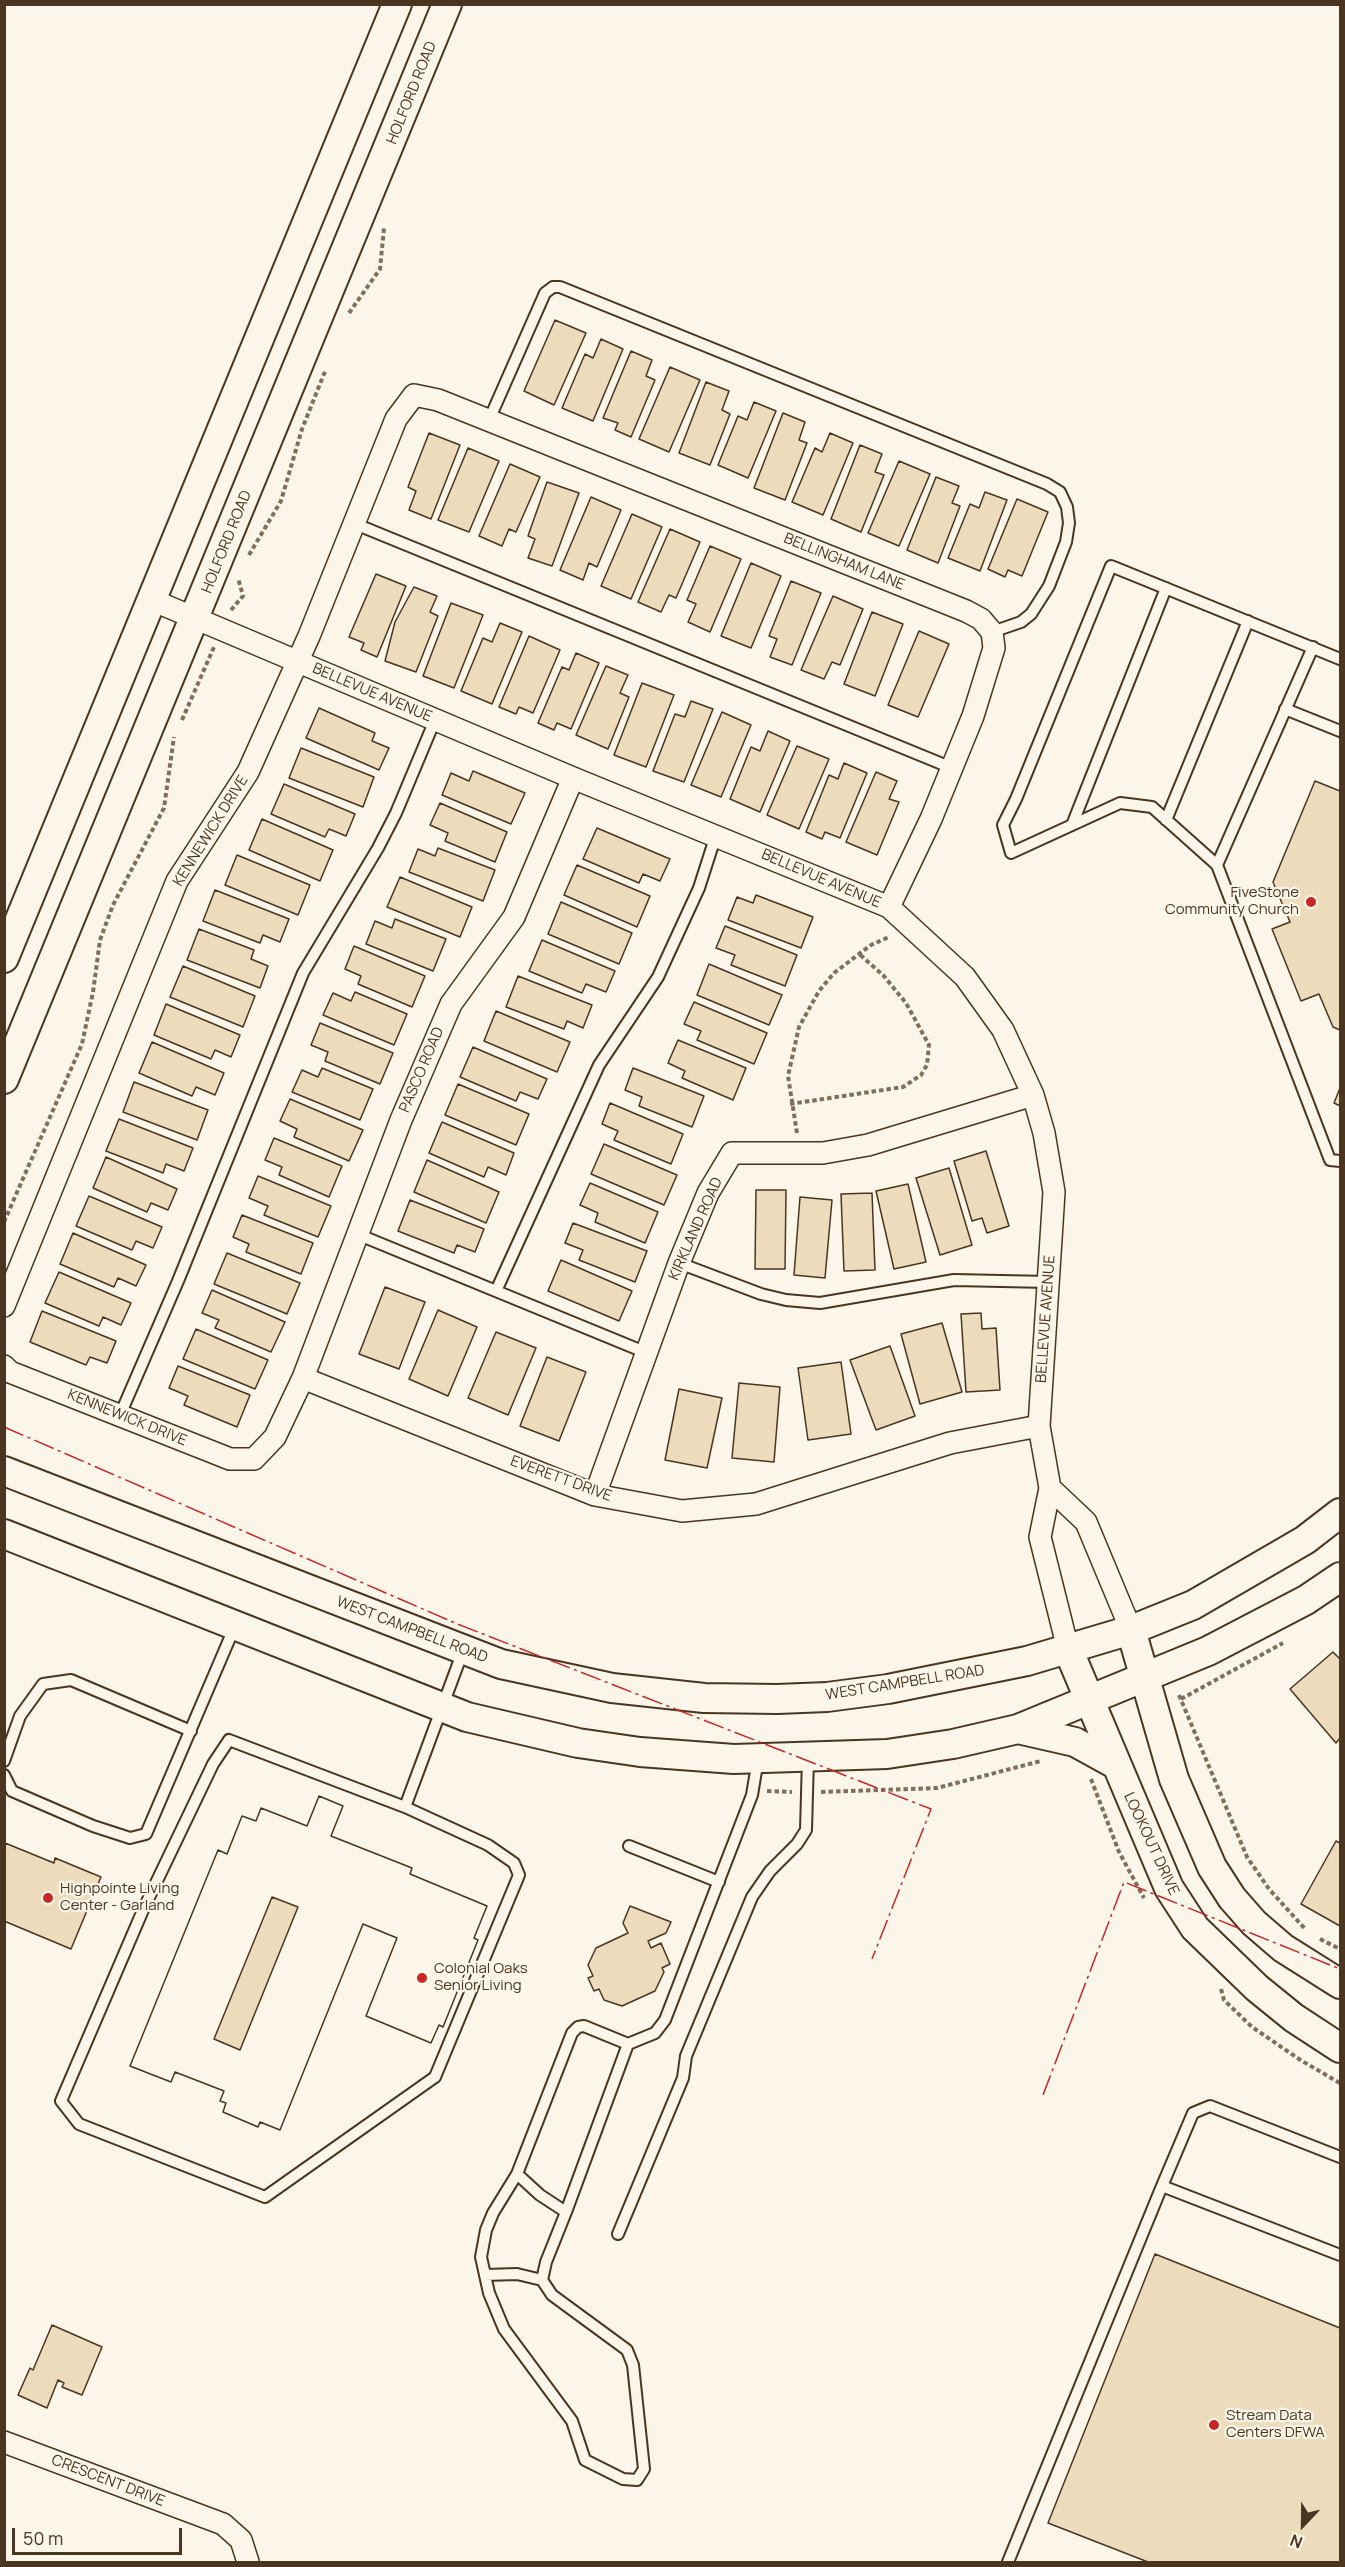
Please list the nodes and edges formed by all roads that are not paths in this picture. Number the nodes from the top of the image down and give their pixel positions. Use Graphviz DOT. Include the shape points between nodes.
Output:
graph roads {
  1 [pos="397,4"];
  2 [pos="447,4"];
  3 [pos="414,395"];
  4 [pos="489,420"];
  5 [pos="353,523"];
  6 [pos="1166,588"];
  7 [pos="152,600"];
  8 [pos="196,618"];
  9 [pos="1248,621"];
  10 [pos="992,632"];
  11 [pos="1313,647"];
  12 [pos="1341,659"];
  13 [pos="297,662"];
  14 [pos="1285,709"];
  15 [pos="435,720"];
  16 [pos="1341,730"];
  17 [pos="952,768"];
  18 [pos="573,778"];
  19 [pos="1166,820"];
  20 [pos="1072,825"];
  21 [pos="716,835"];
  22 [pos="1217,865"];
  23 [pos="888,907"];
  24 [pos="4,958"];
  25 [pos="4,1079"];
  26 [pos="1033,1095"];
  27 [pos="1341,1161"];
  28 [pos="357,1234"];
  29 [pos="679,1263"];
  30 [pos="1048,1282"];
  31 [pos="496,1291"];
  32 [pos="4,1306"];
  33 [pos="647,1353"];
  34 [pos="4,1366"];
  35 [pos="303,1378"];
  36 [pos="120,1415"];
  37 [pos="1039,1426"];
  38 [pos="254,1459"];
  39 [pos="4,1471"];
  40 [pos="1050,1488"];
  41 [pos="595,1494"];
  42 [pos="1341,1513"];
  43 [pos="4,1534"];
  44 [pos="1341,1577"];
  45 [pos="235,1626"];
  46 [pos="1131,1630"];
  47 [pos="1068,1648"];
  48 [pos="463,1650"];
  49 [pos="1144,1678"];
  50 [pos="1088,1702"];
  51 [pos="441,1706"];
  52 [pos="1018,1729"];
  53 [pos="190,1731"];
  54 [pos="808,1757"];
  55 [pos="758,1759"];
  56 [pos="4,1761"];
  57 [pos="1115,1764"];
  58 [pos="4,1775"];
  59 [pos="405,1807"];
  60 [pos="629,1846"];
  61 [pos="719,1882"];
  62 [pos="1341,1984"];
  63 [pos="628,2044"];
  64 [pos="1341,2048"];
  65 [pos="1341,2157"];
  66 [pos="517,2174"];
  67 [pos="1162,2187"];
  68 [pos="566,2212"];
  69 [pos="618,2234"];
  70 [pos="1341,2255"];
  71 [pos="485,2275"];
  72 [pos="542,2280"];
  73 [pos="4,2442"];
  74 [pos="248,2562"];
  75 [pos="1008,2562"];
  1 -- 7 [label="main road"];
  2 -- 8 [label="main road, HOLFORD ROAD"];
  3 -- 4 [label="street, BELLINGHAM LANE"];
  3 -- 5 [label="street, KENNEWICK DRIVE" via="396,419"];
  4 -- 10 [label="street, BELLINGHAM LANE" via="966,610"];
  4 -- 10 [label="lane" via="545,294 560,287 1047,484 1060,492 1067,507 1066,542 1049,586 1031,614 1021,622"];
  5 -- 13 [label="street, KENNEWICK DRIVE"];
  5 -- 17 [label="lane"];
  6 -- 9 [label="lane"];
  6 -- 20 [label="lane"];
  6 -- 20 [label="lane" via="1111,566 1003,825 1011,853"];
  7 -- 8 [label="street, BELLEVUE AVENUE"];
  7 -- 24 [label="main road"];
  8 -- 13 [label="street, BELLEVUE AVENUE"];
  8 -- 25 [label="main road, HOLFORD ROAD"];
  9 -- 11 [label="lane"];
  9 -- 19 [label="lane"];
  10 -- 17 [label="street" via="994,648"];
  11 -- 12 [label="lane"];
  11 -- 14 [label="lane"];
  13 -- 15 [label="street, BELLEVUE AVENUE"];
  13 -- 32 [label="street, KENNEWICK DRIVE" via="248,772 177,881"];
  14 -- 16 [label="lane"];
  14 -- 22 [label="lane"];
  15 -- 18 [label="street, BELLEVUE AVENUE"];
  15 -- 36 [label="lane" via="382,840 303,974"];
  17 -- 23 [label="street"];
  18 -- 21 [label="street, BELLEVUE AVENUE"];
  18 -- 28 [label="street, PASCO ROAD" via="514,917 451,1004"];
  19 -- 20 [label="lane" via="1152,807 1120,803"];
  19 -- 22 [label="lane"];
  21 -- 23 [label="street, BELLEVUE AVENUE"];
  21 -- 31 [label="lane" via="699,888 658,977 599,1065"];
  22 -- 27 [label="lane" via="1330,1160"];
  23 -- 26 [label="street, BELLEVUE AVENUE" via="965,977 1003,1030"];
  26 -- 29 [label="street, KIRKLAND ROAD" via="868,1145 823,1153 732,1154 708,1193"];
  26 -- 30 [label="street, BELLEVUE AVENUE" via="1054,1192"];
  28 -- 31 [label="lane"];
  28 -- 35 [label="street, PASCO ROAD"];
  29 -- 30 [label="lane" via="761,1294 820,1303 954,1280"];
  29 -- 33 [label="street, KIRKLAND ROAD"];
  30 -- 37 [label="street, BELLEVUE AVENUE"];
  31 -- 33 [label="lane"];
  33 -- 41 [label="street, KIRKLAND ROAD"];
  34 -- 36 [label="street, KENNEWICK DRIVE" via="10,1372"];
  35 -- 38 [label="street, PASCO ROAD" via="275,1437"];
  35 -- 41 [label="street, EVERETT DRIVE"];
  36 -- 38 [label="street, KENNEWICK DRIVE" via="230,1459"];
  37 -- 40 [label="street, BELLEVUE AVENUE"];
  37 -- 41 [label="street, EVERETT DRIVE" via="950,1443 756,1503 682,1511"];
  39 -- 48 [label="main road, WEST CAMPBELL ROAD"];
  40 -- 46 [label="street" via="1086,1522"];
  40 -- 47 [label="street, BELLEVUE AVENUE" via="1040,1537"];
  42 -- 46 [label="main road, WEST CAMPBELL ROAD" via="1260,1568 1193,1605"];
  43 -- 45 [label="main road"];
  44 -- 49 [label="main road" via="1239,1636"];
  45 -- 51 [label="main road"];
  45 -- 53 [label="lane"];
  46 -- 47 [label="main road, WEST CAMPBELL ROAD"];
  46 -- 49 [label="main road"];
  47 -- 48 [label="main road, WEST CAMPBELL ROAD" via="1027,1661 888,1689 777,1699 704,1698 612,1688 501,1664"];
  47 -- 50 [label="main road, LOOKOUT DRIVE"];
  48 -- 51 [label="lane"];
  49 -- 50 [label="main road"];
  49 -- 62 [label="main road" via="1174,1779 1217,1875 1254,1923 1283,1948"];
  50 -- 52 [label="main road"];
  50 -- 57 [label="main road, LOOKOUT DRIVE"];
  51 -- 55 [label="main road" via="505,1727 578,1743 640,1752"];
  51 -- 59 [label="lane"];
  52 -- 54 [label="main road" via="914,1750"];
  52 -- 57 [label="main road" via="1075,1742"];
  53 -- 56 [label="lane" via="70,1680 43,1684 20,1716"];
  53 -- 58 [label="lane" via="146,1834 130,1838 12,1791"];
  54 -- 55 [label="main road"];
  54 -- 69 [label="lane" via="806,1830 752,1897"];
  55 -- 61 [label="lane" via="752,1795"];
  57 -- 64 [label="main road, LOOKOUT DRIVE" via="1169,1888 1196,1928 1257,1988"];
  59 -- 59 [label="lane" via="229,1740 213,1764 143,1910 61,2101 79,2124 265,2197 435,2077 519,1875 514,1863 488,1845"];
  60 -- 61 [label="lane"];
  61 -- 63 [label="lane" via="665,2020 655,2033"];
  63 -- 66 [label="lane" via="584,2026 578,2026 572,2033"];
  63 -- 68 [label="lane"];
  65 -- 67 [label="lane" via="1210,2106 1193,2113"];
  66 -- 68 [label="lane"];
  66 -- 71 [label="lane" via="486,2230 481,2257"];
  67 -- 70 [label="lane"];
  67 -- 75 [label="lane"];
  68 -- 72 [label="lane"];
  71 -- 72 [label="lane" via="517,2274"];
  71 -- 72 [label="lane" via="504,2329 572,2421 585,2460 623,2479 637,2480 644,2469 633,2365 627,2350 552,2295"];
  73 -- 74 [label="street, CRESCENT DRIVE" via="223,2524 241,2540"];
}
